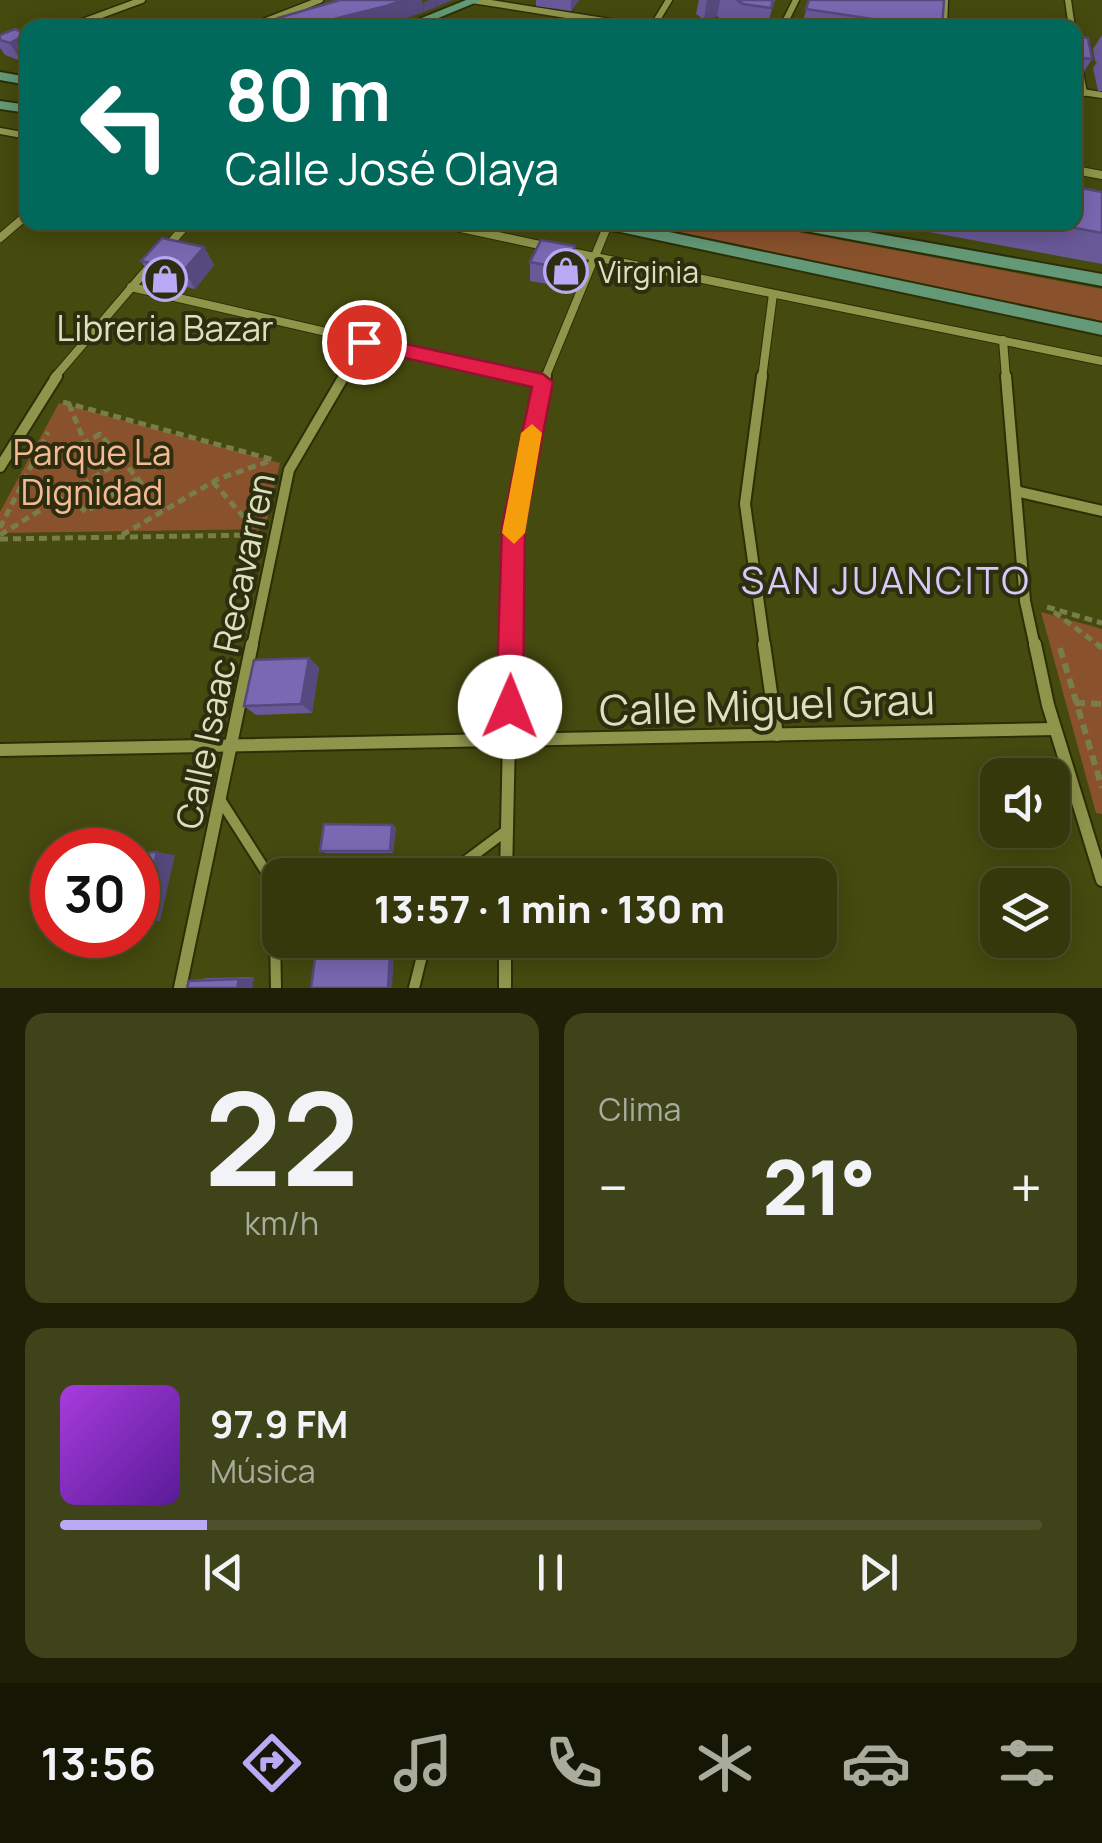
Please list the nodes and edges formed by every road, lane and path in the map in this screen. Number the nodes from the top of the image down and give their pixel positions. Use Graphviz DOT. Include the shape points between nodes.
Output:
graph roads {
  1 [pos="142,0"];
  2 [pos="320,0"];
  3 [pos="474,0"];
  4 [pos="945,0"];
  5 [pos="929,8"];
  6 [pos="944,12"];
  7 [pos="88,20"];
  8 [pos="269,20"];
  9 [pos="423,20"];
  10 [pos="600,20"];
  11 [pos="944,20"];
  12 [pos="20,221"];
  13 [pos="182,230"];
  14 [pos="470,230"];
  15 [pos="603,230"];
  16 [pos="638,230"];
  17 [pos="828,230"];
  18 [pos="0,238"];
  19 [pos="594,257"];
  20 [pos="1102,280"];
  21 [pos="131,287"];
  22 [pos="773,294"];
  23 [pos="1102,329"];
  24 [pos="1003,340"];
  25 [pos="364,342"];
  26 [pos="1102,361"];
  27 [pos="543,382"];
  28 [pos="41,396"];
  29 [pos="66,403"];
  30 [pos="122,460"];
  31 [pos="273,460"];
  32 [pos="292,466"];
  33 [pos="0,467"];
  34 [pos="138,478"];
  35 [pos="213,482"];
  36 [pos="1016,491"];
  37 [pos="70,492"];
  38 [pos="164,510"];
  39 [pos="1102,511"];
  40 [pos="0,528"];
  41 [pos="0,537"];
  42 [pos="120,537"];
  43 [pos="1025,600"];
  44 [pos="1048,607"];
  45 [pos="1102,623"];
  46 [pos="1054,626"];
  47 [pos="1059,646"];
  48 [pos="1102,648"];
  49 [pos="1048,701"];
  50 [pos="1076,702"];
  51 [pos="1102,704"];
  52 [pos="1055,729"];
  53 [pos="777,735"];
  54 [pos="508,744"];
  55 [pos="232,747"];
  56 [pos="0,750"];
  57 [pos="1102,788"];
  58 [pos="220,802"];
  59 [pos="506,831"];
  60 [pos="470,858"];
  61 [pos="506,858"];
  62 [pos="262,862"];
  63 [pos="1102,880"];
  64 [pos="276,958"];
  65 [pos="422,958"];
  66 [pos="505,958"];
  67 [pos="180,988"];
  68 [pos="276,988"];
  69 [pos="414,988"];
  70 [pos="505,988"];
  1 -- 7 [label="street"];
  2 -- 8 [label="street"];
  3 -- 9 [label="main road"];
  3 -- 10 [label="street"];
  4 -- 6 [label="street"];
  5 -- 6 [label="street"];
  6 -- 11 [label="street"];
  12 -- 18 [label="street"];
  13 -- 21 [label="street"];
  14 -- 19 [label="street"];
  15 -- 19 [label="street"];
  16 -- 23 [label="main road"];
  17 -- 20 [label="main road"];
  19 -- 22 [label="street"];
  19 -- 27 [label="street"];
  21 -- 25 [label="street"];
  21 -- 28 [label="street"];
  22 -- 24 [label="street"];
  22 -- 53 [label="street" via="746,504"];
  24 -- 26 [label="street"];
  24 -- 36 [label="street"];
  25 -- 27 [label="street"];
  25 -- 32 [label="street, Calle Isaac Recavarren"];
  27 -- 54 [label="street" via="514,526"];
  28 -- 29 [label="path"];
  28 -- 33 [label="street"];
  29 -- 30 [label="path" via="85,443 100,434"];
  29 -- 31 [label="path"];
  29 -- 40 [label="path"];
  30 -- 34 [label="path"];
  30 -- 37 [label="path"];
  31 -- 32 [label="path"];
  31 -- 35 [label="path"];
  32 -- 55 [label="street, Calle Isaac Recavarren"];
  34 -- 37 [label="path" via="85,512"];
  34 -- 38 [label="path"];
  35 -- 38 [label="path"];
  35 -- 42 [label="path" via="260,535"];
  36 -- 39 [label="street"];
  36 -- 43 [label="street"];
  37 -- 41 [label="path"];
  38 -- 42 [label="path"];
  41 -- 42 [label="path"];
  43 -- 44 [label="path"];
  43 -- 49 [label="street"];
  44 -- 45 [label="path"];
  44 -- 46 [label="path"];
  44 -- 48 [label="path"];
  47 -- 50 [label="path"];
  49 -- 50 [label="path"];
  49 -- 52 [label="street"];
  50 -- 51 [label="path"];
  50 -- 57 [label="path"];
  52 -- 53 [label="street, Calle Miguel Grau"];
  52 -- 63 [label="street"];
  53 -- 54 [label="street, Calle Miguel Grau"];
  54 -- 55 [label="street, Calle Miguel Grau"];
  54 -- 59 [label="street"];
  55 -- 56 [label="street, Calle Miguel Grau"];
  55 -- 58 [label="street, Calle Isaac Recavarren"];
  58 -- 62 [label="lane"];
  58 -- 67 [label="street, Calle Isaac Recavarren"];
  59 -- 60 [label="lane"];
  59 -- 61 [label="street"];
  64 -- 68 [label="lane"];
  65 -- 69 [label="lane"];
  66 -- 70 [label="street"];
}
